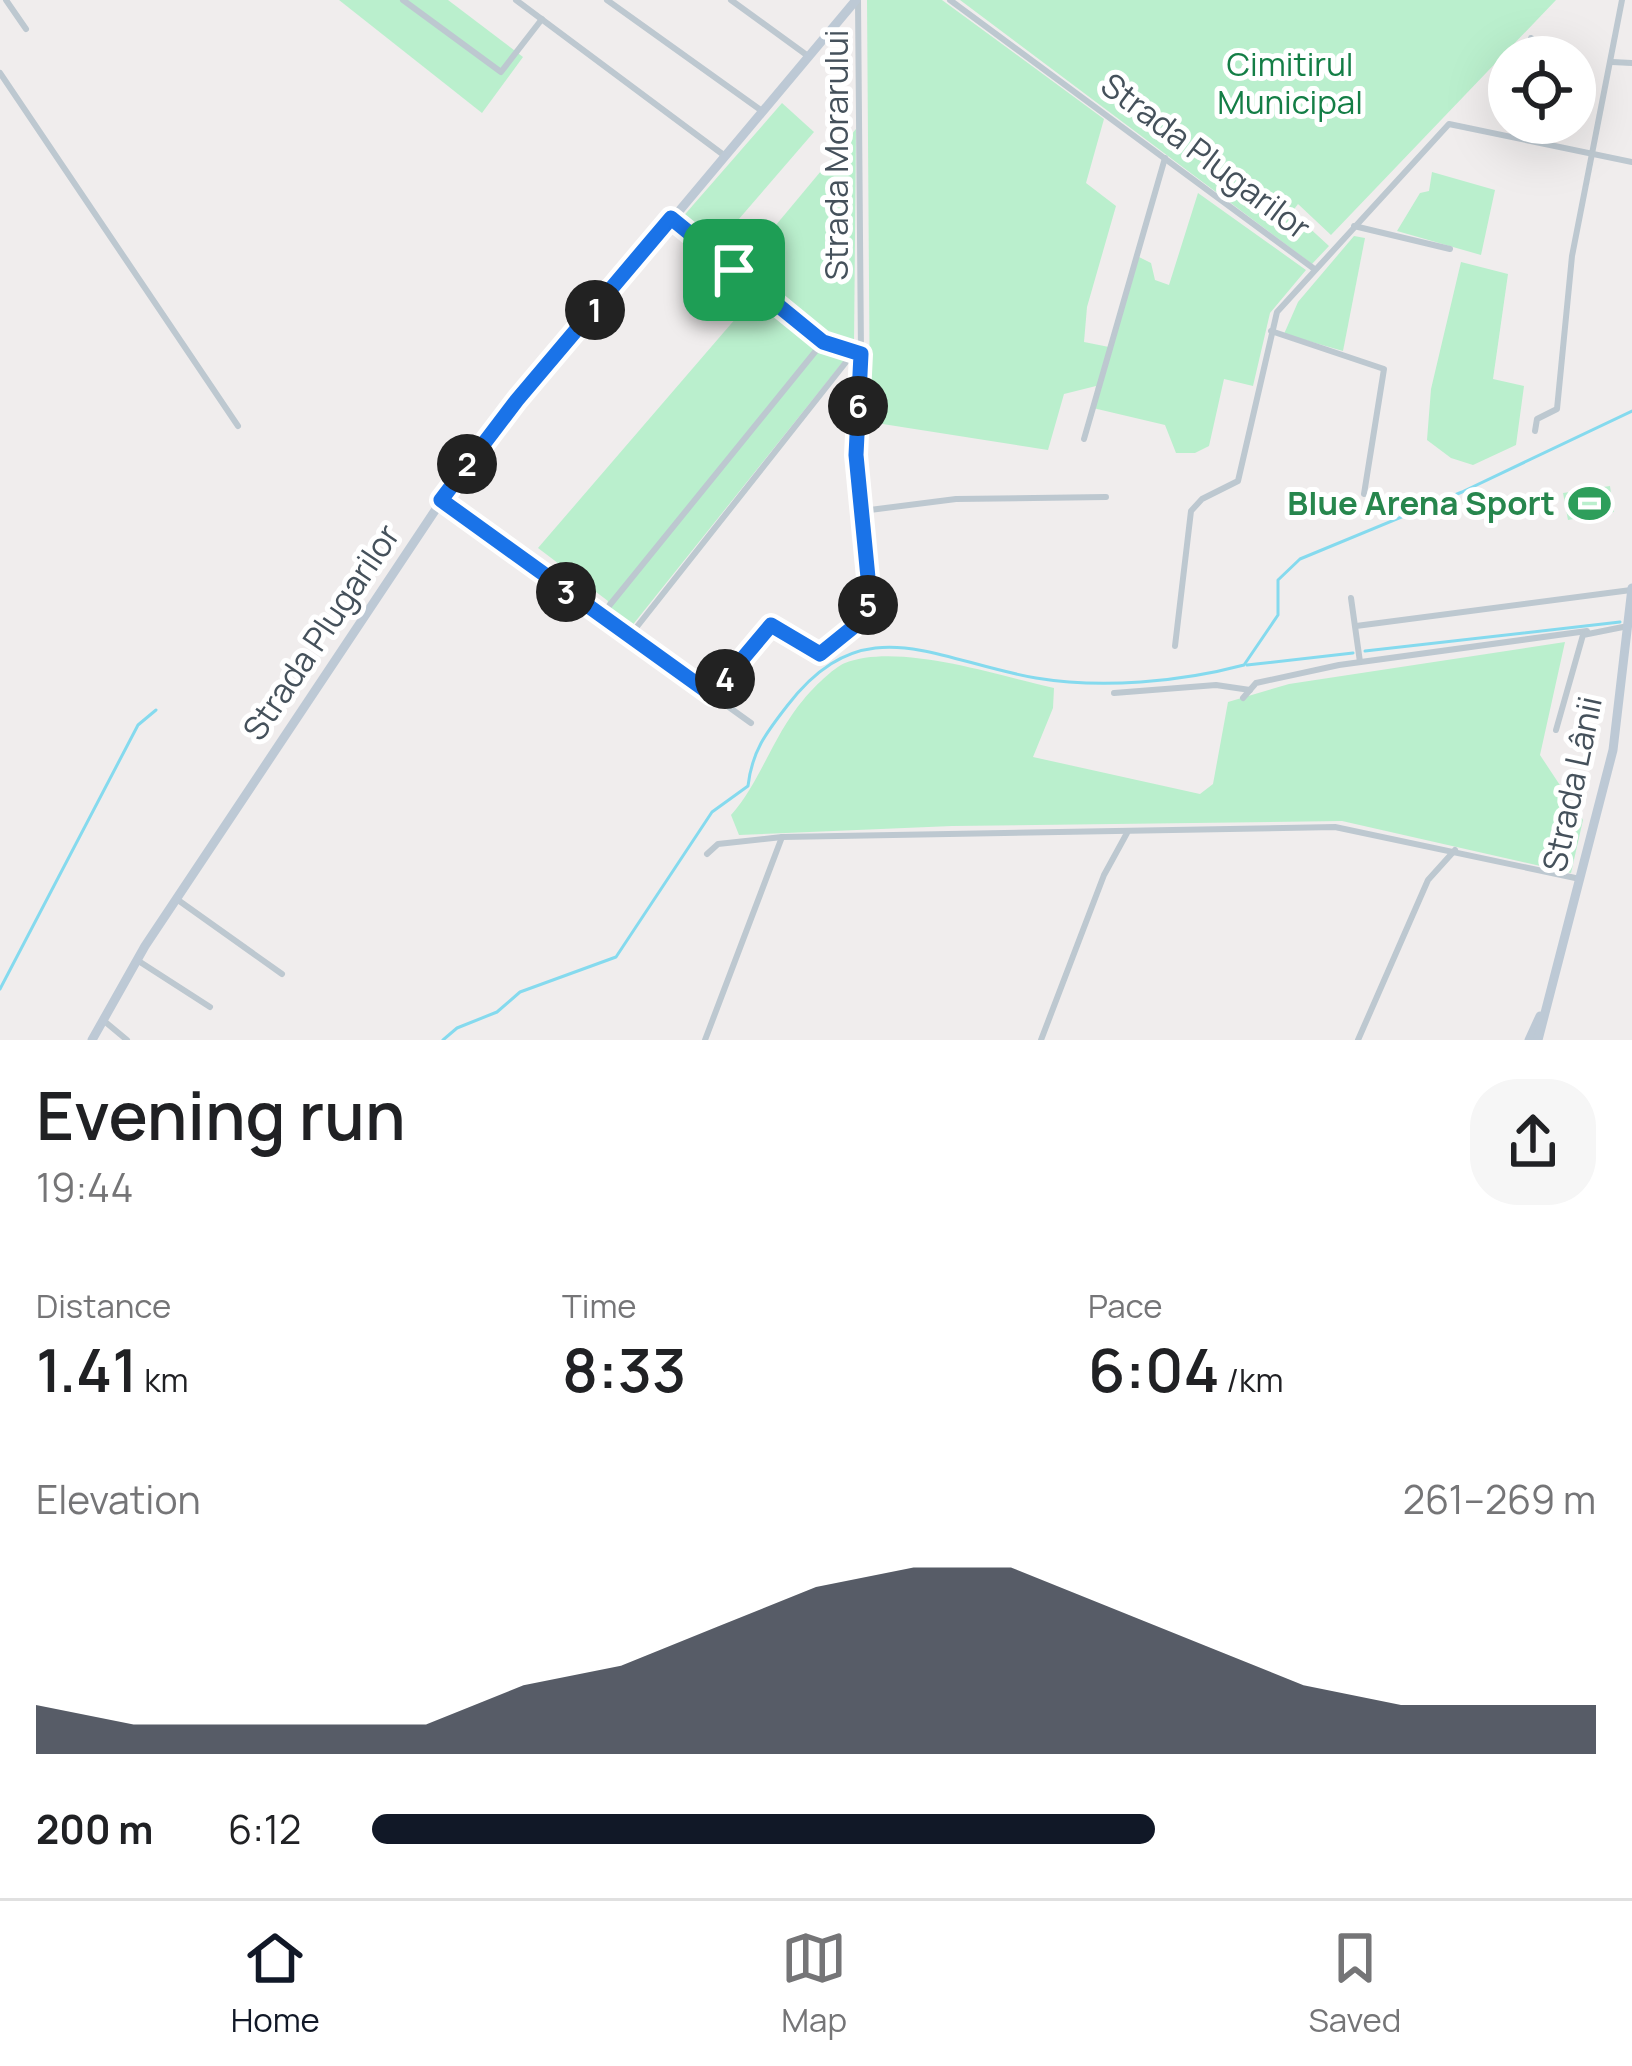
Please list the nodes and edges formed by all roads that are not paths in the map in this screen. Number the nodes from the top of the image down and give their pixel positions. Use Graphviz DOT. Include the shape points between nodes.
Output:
graph roads {
  1 [pos="6,0"];
  2 [pos="403,0"];
  3 [pos="516,0"];
  4 [pos="607,0"];
  5 [pos="731,0"];
  6 [pos="857,0"];
  7 [pos="950,0"];
  8 [pos="1622,0"];
  9 [pos="542,19"];
  10 [pos="26,29"];
  11 [pos="808,56"];
  12 [pos="1612,62"];
  13 [pos="1632,63"];
  14 [pos="0,73"];
  15 [pos="762,111"];
  16 [pos="1488,132"];
  17 [pos="1542,144"];
  18 [pos="724,156"];
  19 [pos="1594,156"];
  20 [pos="1165,158"];
  21 [pos="1632,162"];
  22 [pos="671,218"];
  23 [pos="1354,226"];
  24 [pos="1450,249"];
  25 [pos="1313,268"];
  26 [pos="1271,331"];
  27 [pos="823,342"];
  28 [pos="858,353"];
  29 [pos="238,426"];
  30 [pos="1535,431"];
  31 [pos="1084,439"];
  32 [pos="1364,494"];
  33 [pos="1106,497"];
  34 [pos="441,500"];
  35 [pos="862,511"];
  36 [pos="1632,589"];
  37 [pos="1351,598"];
  38 [pos="600,617"];
  39 [pos="1356,626"];
  40 [pos="1628,626"];
  41 [pos="1587,631"];
  42 [pos="628,638"];
  43 [pos="1174,646"];
  44 [pos="1360,662"];
  45 [pos="1250,690"];
  46 [pos="1114,693"];
  47 [pos="712,695"];
  48 [pos="1243,698"];
  49 [pos="751,722"];
  50 [pos="1556,730"];
  51 [pos="1128,832"];
  52 [pos="782,837"];
  53 [pos="1455,850"];
  54 [pos="707,854"];
  55 [pos="1580,879"];
  56 [pos="176,898"];
  57 [pos="136,959"];
  58 [pos="282,974"];
  59 [pos="1551,989"];
  60 [pos="210,1007"];
  61 [pos="103,1020"];
  62 [pos="92,1040"];
  63 [pos="127,1040"];
  64 [pos="705,1040"];
  65 [pos="1041,1040"];
  66 [pos="1358,1040"];
  67 [pos="1529,1040"];
  68 [pos="1541,1040"];
  1 -- 10 [label="street"];
  2 -- 9 [label="street" via="501,73"];
  3 -- 9 [label="street"];
  4 -- 15 [label="street"];
  5 -- 11 [label="street"];
  6 -- 11 [label="street, Strada Plugarilor"];
  6 -- 28 [label="street, Strada Morarului"];
  7 -- 20 [label="street, Strada Plugarilor"];
  8 -- 12 [label="street"];
  9 -- 18 [label="street"];
  11 -- 15 [label="street, Strada Plugarilor"];
  12 -- 13 [label="street"];
  12 -- 19 [label="street"];
  14 -- 29 [label="street"];
  15 -- 18 [label="street, Strada Plugarilor"];
  16 -- 23 [label="street" via="1449,124"];
  17 -- 19 [label="street"];
  18 -- 22 [label="street, Strada Plugarilor"];
  19 -- 21 [label="street"];
  19 -- 30 [label="street" via="1572,256 1558,409 1537,418"];
  20 -- 25 [label="street, Strada Plugarilor"];
  20 -- 31 [label="street"];
  22 -- 27 [label="street"];
  22 -- 34 [label="street, Strada Plugarilor"];
  23 -- 24 [label="street"];
  23 -- 25 [label="street"];
  25 -- 26 [label="street"];
  26 -- 32 [label="street" via="1384,369"];
  26 -- 43 [label="street" via="1238,481 1191,511"];
  27 -- 28 [label="street"];
  27 -- 38 [label="street"];
  28 -- 35 [label="street, Strada Morarului"];
  28 -- 42 [label="street"];
  33 -- 35 [label="street" via="956,499"];
  34 -- 38 [label="street"];
  34 -- 56 [label="street, Strada Plugarilor"];
  35 -- 47 [label="street, Strada Morarului" via="870,598 862,620 820,654 777,624 768,628"];
  36 -- 39 [label="street"];
  36 -- 40 [label="street, Strada Lânii"];
  37 -- 39 [label="street"];
  38 -- 42 [label="street"];
  39 -- 44 [label="street"];
  40 -- 41 [label="street"];
  40 -- 55 [label="street, Strada Lânii" via="1613,750"];
  41 -- 44 [label="street"];
  41 -- 50 [label="street"];
  42 -- 47 [label="street"];
  44 -- 45 [label="street"];
  45 -- 46 [label="street"];
  45 -- 48 [label="street"];
  47 -- 49 [label="street"];
  51 -- 52 [label="street"];
  51 -- 53 [label="street" via="1335,827"];
  51 -- 65 [label="street"];
  52 -- 54 [label="street" via="718,844"];
  52 -- 64 [label="street"];
  53 -- 55 [label="street"];
  53 -- 66 [label="street" via="1428,880"];
  55 -- 59 [label="street, Strada Lânii"];
  56 -- 57 [label="street, Strada Plugarilor"];
  56 -- 58 [label="street"];
  57 -- 60 [label="street"];
  57 -- 61 [label="street, Strada Plugarilor"];
  59 -- 67 [label="street, Strada Lânii"];
  59 -- 68 [label="street, Strada Lânii"];
  61 -- 62 [label="street, Strada Plugarilor"];
  61 -- 63 [label="street"];
}
